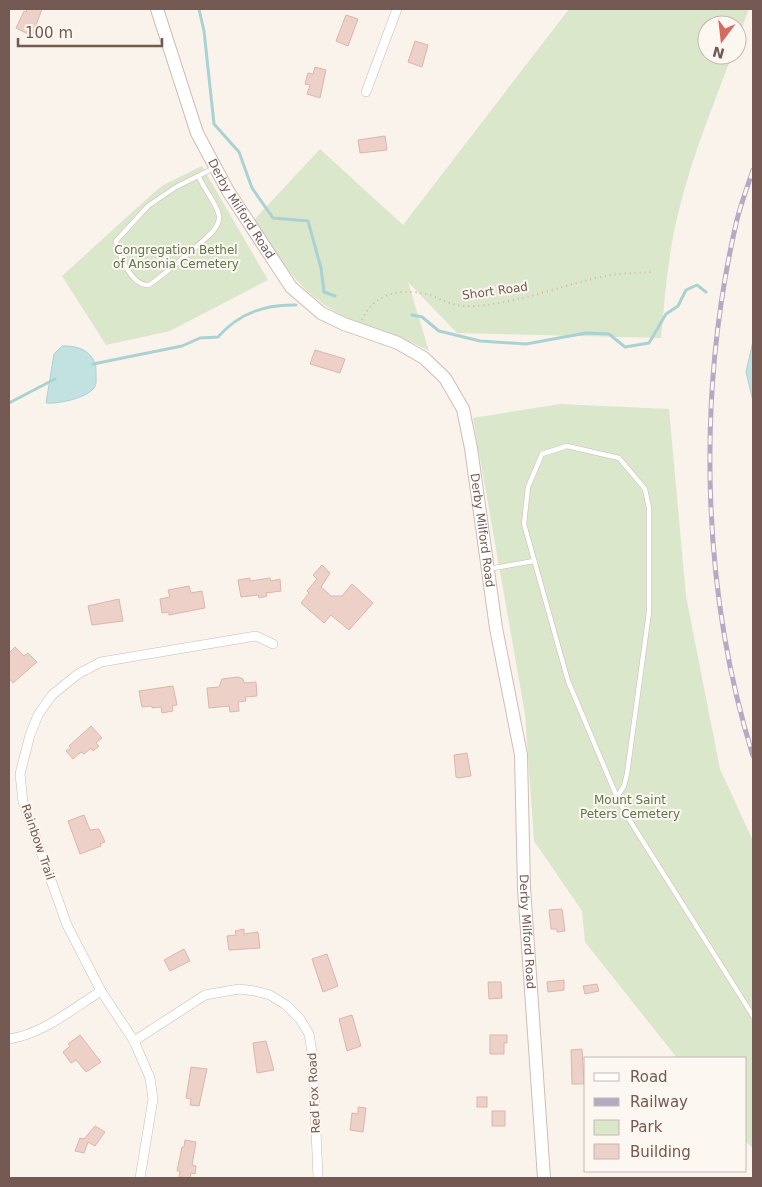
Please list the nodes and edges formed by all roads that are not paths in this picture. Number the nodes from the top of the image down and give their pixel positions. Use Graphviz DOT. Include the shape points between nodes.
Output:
graph roads {
  1 [pos="157,9"];
  2 [pos="397,9"];
  3 [pos="366,92"];
  4 [pos="215,167"];
  5 [pos="199,177"];
  6 [pos="534,561"];
  7 [pos="487,569"];
  8 [pos="273,644"];
  9 [pos="617,797"];
  10 [pos="101,991"];
  11 [pos="753,1016"];
  12 [pos="9,1039"];
  13 [pos="134,1040"];
  14 [pos="140,1178"];
  15 [pos="318,1178"];
  16 [pos="544,1178"];
  1 -- 4 [label="main road, Derby Milford Road" via="190,114"];
  2 -- 3 [label="street"];
  4 -- 5 [label="lane"];
  4 -- 7 [label="main road, Derby Milford Road" via="291,287 321,313 413,350 445,378 457,396 468,427"];
  5 -- 5 [label="lane" via="176,187 148,206 116,241 118,252 134,278 142,284 150,285 157,281 207,237 220,220"];
  6 -- 7 [label="lane"];
  6 -- 9 [label="lane" via="568,681"];
  6 -- 9 [label="lane" via="524,524 528,487 542,454 567,446 619,458 645,489 649,508 649,612 628,774"];
  7 -- 16 [label="main road, Derby Milford Road" via="521,755 524,888"];
  8 -- 10 [label="street, Rainbow Trail" via="256,636 101,662 78,674 52,695 38,715 20,774 23,802 67,925"];
  9 -- 11 [label="lane"];
  10 -- 12 [label="street" via="45,1026 23,1037"];
  10 -- 13 [label="street, Rainbow Trail"];
  13 -- 14 [label="street, Rainbow Trail" via="150,1078 153,1099"];
  13 -- 15 [label="street, Red Fox Road" via="205,995 239,989 270,995 286,1005 309,1034"];
}
